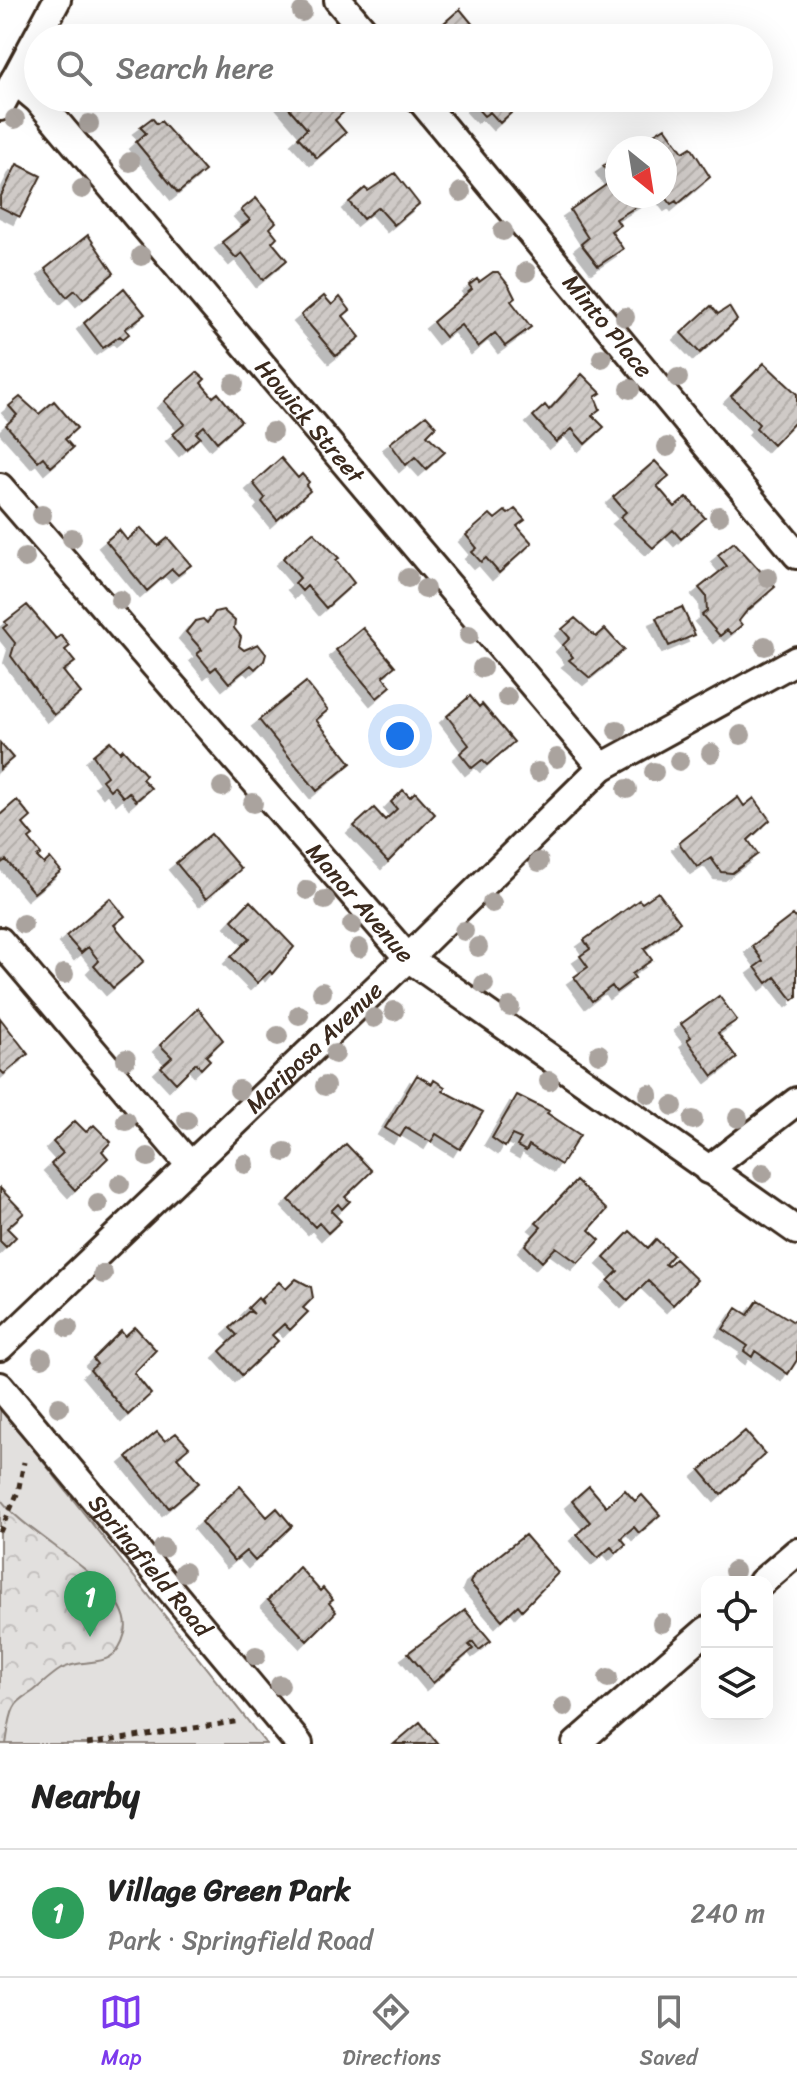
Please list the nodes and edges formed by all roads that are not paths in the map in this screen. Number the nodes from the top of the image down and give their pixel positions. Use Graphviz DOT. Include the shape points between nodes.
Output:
graph roads {
  1 [pos="57,0"];
  2 [pos="338,0"];
  3 [pos="44,24"];
  4 [pos="358,24"];
  5 [pos="24,61"];
  6 [pos="14,80"];
  7 [pos="24,88"];
  8 [pos="0,107"];
  9 [pos="48,112"];
  10 [pos="431,112"];
  11 [pos="0,487"];
  12 [pos="797,555"];
  13 [pos="797,660"];
  14 [pos="602,767"];
  15 [pos="0,941"];
  16 [pos="408,958"];
  17 [pos="797,1101"];
  18 [pos="189,1164"];
  19 [pos="708,1170"];
  20 [pos="797,1231"];
  21 [pos="0,1347"];
  22 [pos="0,1386"];
  23 [pos="797,1552"];
  24 [pos="769,1576"];
  25 [pos="701,1635"];
  26 [pos="299,1744"];
  27 [pos="576,1744"];
  1 -- 3 [label="street"];
  2 -- 4 [label="street"];
  5 -- 6 [label="street"];
  6 -- 7 [label="street, Howick Street"];
  6 -- 8 [label="street"];
  9 -- 14 [label="street, Howick Street"];
  10 -- 12 [label="street, Minto Place"];
  11 -- 16 [label="street, Manor Avenue"];
  13 -- 14 [label="street, Mariposa Avenue"];
  14 -- 16 [label="street, Mariposa Avenue"];
  15 -- 18 [label="street"];
  16 -- 18 [label="street, Mariposa Avenue"];
  16 -- 19 [label="street, Manor Avenue"];
  17 -- 19 [label="street"];
  18 -- 21 [label="street, Mariposa Avenue"];
  19 -- 20 [label="street, Manor Avenue"];
  22 -- 26 [label="street, Springfield Road"];
  23 -- 24 [label="street"];
  25 -- 27 [label="street"];
}
